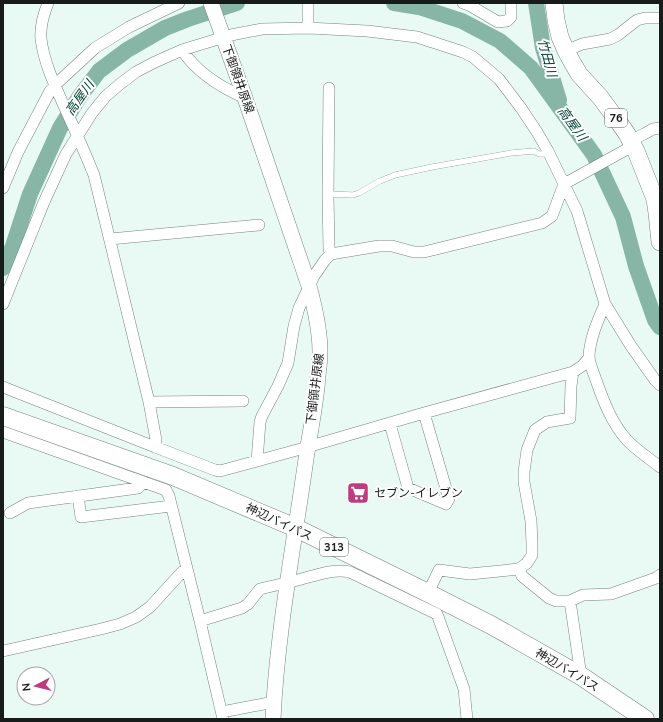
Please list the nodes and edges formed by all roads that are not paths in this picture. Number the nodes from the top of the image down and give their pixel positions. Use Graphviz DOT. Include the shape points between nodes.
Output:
graph roads {
  1 [pos="48,3"];
  2 [pos="179,3"];
  3 [pos="211,3"];
  4 [pos="308,3"];
  5 [pos="511,3"];
  6 [pos="554,3"];
  7 [pos="467,4"];
  8 [pos="660,18"];
  9 [pos="308,25"];
  10 [pos="222,34"];
  11 [pos="182,50"];
  12 [pos="566,51"];
  13 [pos="56,87"];
  14 [pos="329,88"];
  15 [pos="245,98"];
  16 [pos="660,128"];
  17 [pos="77,134"];
  18 [pos="631,146"];
  19 [pos="548,151"];
  20 [pos="565,183"];
  21 [pos="3,188"];
  22 [pos="328,194"];
  23 [pos="258,225"];
  24 [pos="110,239"];
  25 [pos="660,242"];
  26 [pos="331,254"];
  27 [pos="309,286"];
  28 [pos="3,304"];
  29 [pos="605,304"];
  30 [pos="589,358"];
  31 [pos="573,372"];
  32 [pos="660,384"];
  33 [pos="3,387"];
  34 [pos="243,401"];
  35 [pos="149,402"];
  36 [pos="424,413"];
  37 [pos="3,416"];
  38 [pos="390,424"];
  39 [pos="3,432"];
  40 [pos="155,447"];
  41 [pos="308,447"];
  42 [pos="257,461"];
  43 [pos="660,467"];
  44 [pos="144,482"];
  45 [pos="78,496"];
  46 [pos="171,506"];
  47 [pos="10,513"];
  48 [pos="296,528"];
  49 [pos="519,569"];
  50 [pos="187,570"];
  51 [pos="660,575"];
  52 [pos="287,582"];
  53 [pos="394,584"];
  54 [pos="428,593"];
  55 [pos="570,600"];
  56 [pos="200,621"];
  57 [pos="3,651"];
  58 [pos="581,676"];
  59 [pos="274,702"];
  60 [pos="222,715"];
  61 [pos="273,719"];
  62 [pos="467,719"];
  63 [pos="645,719"];
  1 -- 13 [label="street" via="41,38 45,60"];
  2 -- 13 [label="street" via="129,27 95,48"];
  3 -- 10 [label="main road, 下御領井原線"];
  4 -- 9 [label="street"];
  5 -- 7 [label="street" via="511,17 507,21 498,22"];
  6 -- 12 [label="main road, 76" via="560,37"];
  8 -- 12 [label="street" via="637,20 610,39 582,44"];
  9 -- 10 [label="street"];
  9 -- 19 [label="street" via="417,37 473,57 499,79"];
  10 -- 11 [label="street"];
  10 -- 15 [label="main road, 下御領井原線"];
  11 -- 15 [label="street" via="200,71 216,83"];
  11 -- 17 [label="street" via="136,72 120,84 106,96"];
  12 -- 18 [label="main road, 76" via="579,74 624,129"];
  13 -- 17 [label="street"];
  13 -- 21 [label="street" via="50,91 18,152"];
  14 -- 22 [label="street"];
  15 -- 27 [label="main road, 下御領井原線"];
  16 -- 18 [label="street" via="638,137"];
  17 -- 24 [label="street" via="94,175"];
  17 -- 28 [label="street" via="44,202"];
  18 -- 20 [label="street"];
  18 -- 25 [label="main road, 76" via="655,199"];
  19 -- 20 [label="street"];
  19 -- 22 [label="lane" via="544,154 534,151 511,153 432,166 380,181 359,194"];
  20 -- 26 [label="street" via="552,216 542,222 424,252 379,246"];
  20 -- 29 [label="street" via="577,211"];
  22 -- 26 [label="street"];
  23 -- 24 [label="street"];
  24 -- 35 [label="street"];
  26 -- 27 [label="street"];
  27 -- 41 [label="main road, 下御領井原線" via="317,318 320,352 317,395"];
  27 -- 42 [label="street" via="294,326 288,362 260,422"];
  29 -- 30 [label="street" via="592,337"];
  29 -- 32 [label="street" via="631,346"];
  30 -- 31 [label="street"];
  30 -- 43 [label="street" via="600,391 621,432"];
  31 -- 36 [label="street"];
  31 -- 49 [label="street" via="570,418 547,422 535,430 527,450 524,482 531,521 532,555"];
  33 -- 40 [label="street"];
  34 -- 35 [label="street"];
  35 -- 40 [label="street"];
  36 -- 38 [label="street"];
  36 -- 38 [label="street" via="449,499 446,504 408,488"];
  37 -- 48 [label="highway, 神辺バイパス / 313" via="173,476"];
  38 -- 41 [label="street"];
  39 -- 44 [label="street"];
  40 -- 42 [label="street" via="220,471"];
  41 -- 42 [label="street"];
  41 -- 48 [label="main road, 下御領井原線"];
  44 -- 45 [label="street" via="138,488"];
  44 -- 46 [label="street" via="166,490"];
  45 -- 46 [label="street" via="81,517"];
  45 -- 47 [label="street" via="28,503"];
  46 -- 50 [label="street"];
  48 -- 52 [label="main road, 下御領井原線"];
  48 -- 53 [label="highway, 神辺バイパス / 313"];
  49 -- 54 [label="street" via="470,574 439,570"];
  49 -- 55 [label="street" via="522,576 549,598 564,602"];
  50 -- 56 [label="street"];
  50 -- 57 [label="street" via="182,572 150,607 136,617 101,629"];
  51 -- 55 [label="street" via="611,594 584,595"];
  52 -- 53 [label="street" via="344,570"];
  52 -- 56 [label="street" via="260,589 242,608"];
  52 -- 59 [label="main road, 下御領井原線"];
  53 -- 54 [label="highway, 神辺バイパス / 313"];
  53 -- 62 [label="street" via="437,614 464,689"];
  54 -- 58 [label="highway, 神辺バイパス / 313"];
  55 -- 58 [label="street"];
  56 -- 60 [label="street"];
  58 -- 63 [label="highway, 神辺バイパス / 313"];
  59 -- 60 [label="street"];
  59 -- 61 [label="main road, 下御領井原線"];
}
